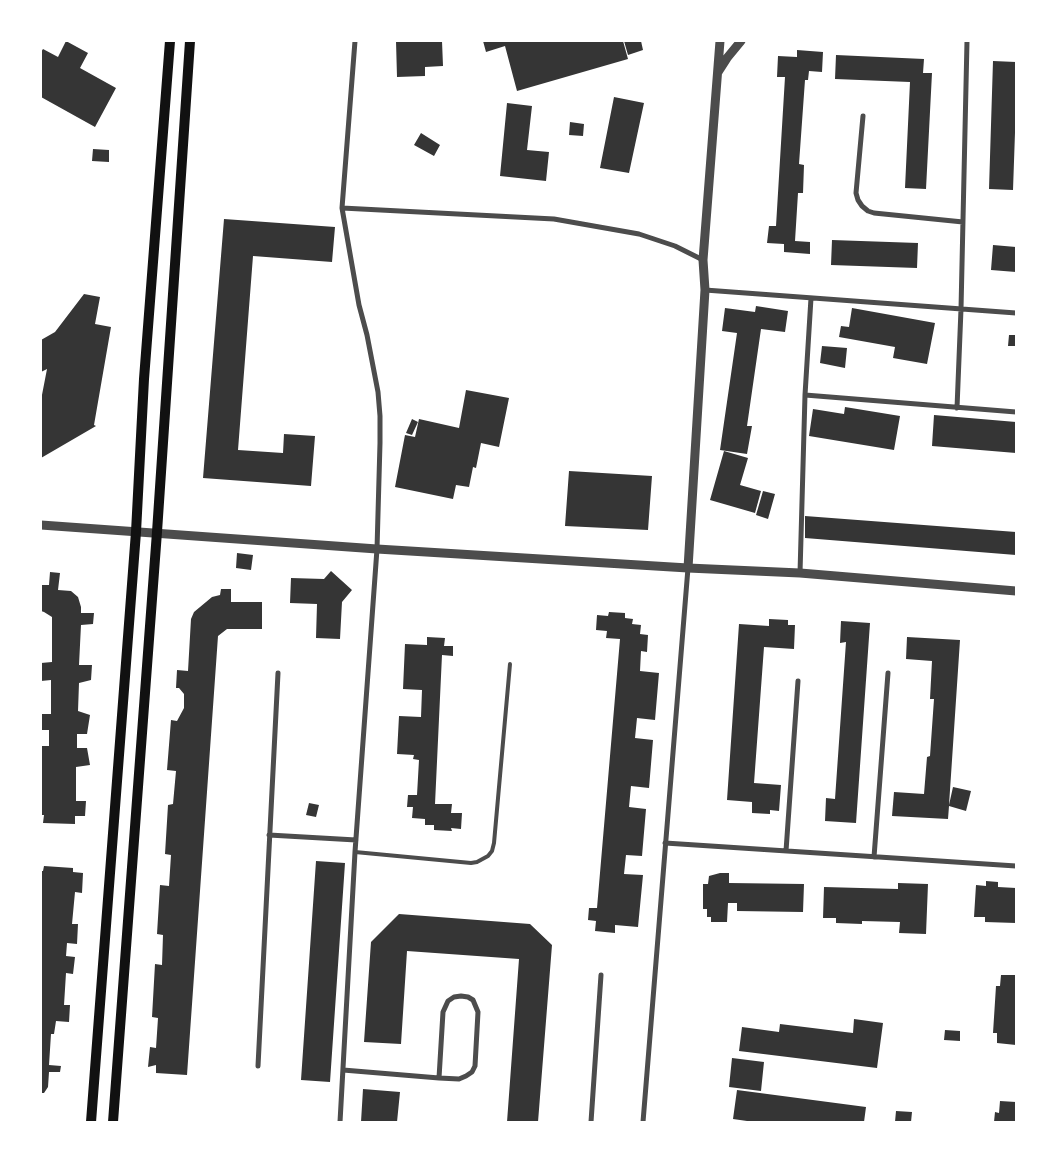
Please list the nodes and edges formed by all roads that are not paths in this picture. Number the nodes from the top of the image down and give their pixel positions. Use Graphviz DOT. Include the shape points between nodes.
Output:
graph roads {
  1 [pos="170,41"];
  2 [pos="190,41"];
  3 [pos="355,41"];
  4 [pos="720,41"];
  5 [pos="742,41"];
  6 [pos="967,41"];
  7 [pos="717,75"];
  8 [pos="862,116"];
  9 [pos="342,208"];
  10 [pos="964,222"];
  11 [pos="703,260"];
  12 [pos="706,290"];
  13 [pos="811,298"];
  14 [pos="961,308"];
  15 [pos="1016,314"];
  16 [pos="805,395"];
  17 [pos="957,408"];
  18 [pos="1016,412"];
  19 [pos="41,525"];
  20 [pos="136,532"];
  21 [pos="157,532"];
  22 [pos="377,549"];
  23 [pos="688,568"];
  24 [pos="800,573"];
  25 [pos="1016,591"];
  26 [pos="510,664"];
  27 [pos="278,673"];
  28 [pos="888,673"];
  29 [pos="798,680"];
  30 [pos="269,835"];
  31 [pos="356,840"];
  32 [pos="665,843"];
  33 [pos="786,851"];
  34 [pos="355,852"];
  35 [pos="874,857"];
  36 [pos="1016,866"];
  37 [pos="601,974"];
  38 [pos="258,1066"];
  39 [pos="343,1070"];
  40 [pos="439,1078"];
  41 [pos="91,1122"];
  42 [pos="112,1122"];
  43 [pos="340,1122"];
  44 [pos="592,1122"];
  45 [pos="643,1122"];
  1 -- 20 [label="main road" via="144,379"];
  2 -- 21 [label="main road"];
  3 -- 9 [label="street"];
  4 -- 7 [label="street"];
  5 -- 7 [label="street"];
  6 -- 10 [label="street"];
  7 -- 11 [label="street"];
  8 -- 10 [label="street" via="856,193 862,206 874,213"];
  9 -- 11 [label="street" via="554,219 639,234"];
  9 -- 22 [label="street" via="358,304 378,392"];
  10 -- 14 [label="street"];
  11 -- 12 [label="street"];
  12 -- 13 [label="street"];
  12 -- 23 [label="street"];
  13 -- 14 [label="street"];
  13 -- 16 [label="street"];
  14 -- 15 [label="street"];
  14 -- 17 [label="street"];
  16 -- 17 [label="street"];
  16 -- 24 [label="street"];
  17 -- 18 [label="street"];
  19 -- 20 [label="street"];
  20 -- 21 [label="street"];
  20 -- 41 [label="main road"];
  21 -- 22 [label="street"];
  21 -- 42 [label="main road"];
  22 -- 23 [label="street"];
  22 -- 31 [label="street"];
  23 -- 24 [label="street"];
  23 -- 32 [label="street"];
  24 -- 25 [label="street"];
  26 -- 34 [label="lane" via="494,843 488,856 471,863"];
  27 -- 30 [label="street"];
  28 -- 35 [label="street"];
  29 -- 33 [label="street"];
  30 -- 31 [label="street"];
  30 -- 38 [label="street"];
  31 -- 34 [label="street"];
  32 -- 33 [label="street"];
  32 -- 45 [label="street"];
  33 -- 35 [label="street"];
  34 -- 39 [label="street"];
  35 -- 36 [label="street"];
  37 -- 44 [label="street"];
  39 -- 40 [label="street"];
  39 -- 43 [label="street"];
  40 -- 40 [label="street" via="459,1079 472,1072 475,1066 478,1012 468,997 454,997 445,1006"];
}
